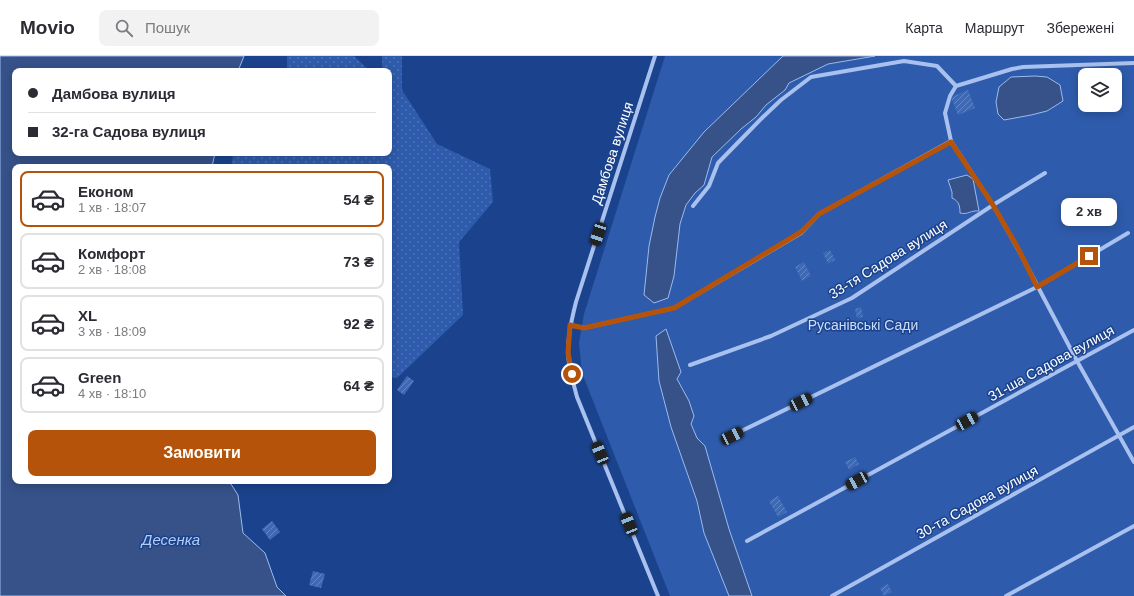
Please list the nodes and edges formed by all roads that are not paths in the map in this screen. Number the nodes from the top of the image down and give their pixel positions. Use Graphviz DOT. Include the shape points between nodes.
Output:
graph roads {
  1 [pos="655,56"];
  2 [pos="1134,63"];
  3 [pos="956,86"];
  4 [pos="951,142"];
  5 [pos="1045,174"];
  6 [pos="993,205"];
  7 [pos="693,206"];
  8 [pos="1128,232"];
  9 [pos="1037,287"];
  10 [pos="570,325"];
  11 [pos="1134,330"];
  12 [pos="1077,361"];
  13 [pos="690,366"];
  14 [pos="1134,427"];
  15 [pos="1119,435"];
  16 [pos="732,436"];
  17 [pos="1134,462"];
  18 [pos="1134,526"];
  19 [pos="747,541"];
  20 [pos="658,596"];
  21 [pos="832,596"];
  22 [pos="1006,596"];
  1 -- 10 [label="street, Дамбова вулиця"];
  2 -- 3 [label="street" via="1023,67"];
  3 -- 4 [label="street" via="945,113"];
  3 -- 7 [label="street" via="937,66 904,61 811,78 781,100 718,163 709,186"];
  4 -- 6 [label="street"];
  4 -- 10 [label="street" via="819,214 801,232 674,308 584,328"];
  5 -- 6 [label="street, 33-тя Садова вулиця"];
  6 -- 9 [label="street"];
  6 -- 13 [label="street, 33-тя Садова вулиця" via="852,298 771,336"];
  8 -- 9 [label="street"];
  9 -- 12 [label="street"];
  9 -- 16 [label="street"];
  10 -- 20 [label="street, Дамбова вулиця" via="569,364 577,397"];
  11 -- 12 [label="street, 31-ша Садова вулиця"];
  12 -- 15 [label="street"];
  12 -- 19 [label="street, 31-ша Садова вулиця"];
  14 -- 15 [label="street, 30-та Садова вулиця"];
  15 -- 17 [label="street"];
  15 -- 21 [label="street, 30-та Садова вулиця"];
  18 -- 22 [label="street"];
}
